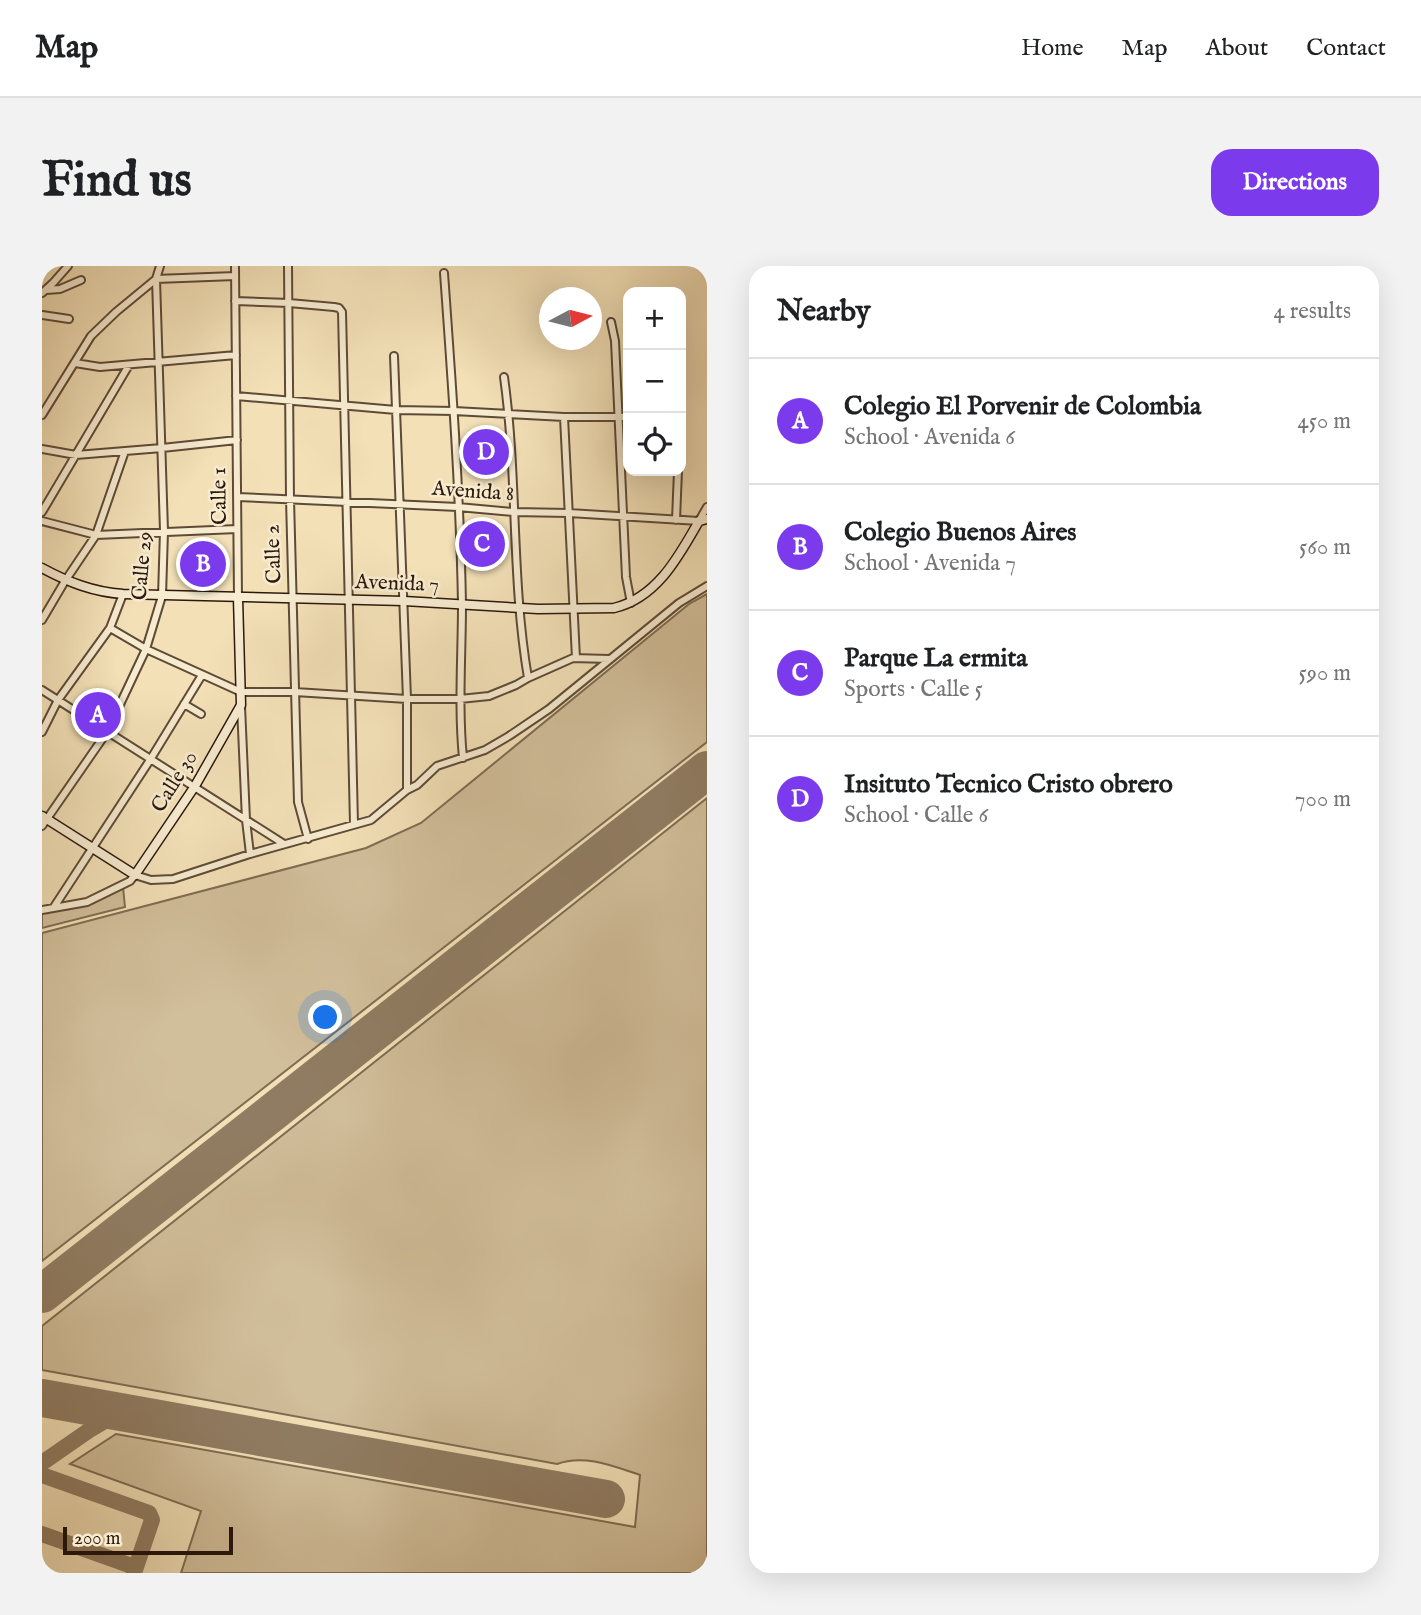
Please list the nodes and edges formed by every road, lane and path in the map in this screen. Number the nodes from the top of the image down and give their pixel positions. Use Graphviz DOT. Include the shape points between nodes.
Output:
graph roads {
  1 [pos="68,266"];
  2 [pos="160,266"];
  3 [pos="235,266"];
  4 [pos="298,266"];
  5 [pos="289,270"];
  6 [pos="444,273"];
  7 [pos="235,276"];
  8 [pos="156,279"];
  9 [pos="81,281"];
  10 [pos="44,292"];
  11 [pos="235,301"];
  12 [pos="289,303"];
  13 [pos="42,315"];
  14 [pos="69,319"];
  15 [pos="611,323"];
  16 [pos="236,355"];
  17 [pos="394,356"];
  18 [pos="158,362"];
  19 [pos="75,363"];
  20 [pos="129,365"];
  21 [pos="504,377"];
  22 [pos="236,396"];
  23 [pos="290,401"];
  24 [pos="344,407"];
  25 [pos="396,410"];
  26 [pos="454,411"];
  27 [pos="42,415"];
  28 [pos="509,415"];
  29 [pos="564,417"];
  30 [pos="619,417"];
  31 [pos="623,417"];
  32 [pos="237,440"];
  33 [pos="162,448"];
  34 [pos="42,449"];
  35 [pos="125,451"];
  36 [pos="76,455"];
  37 [pos="678,476"];
  38 [pos="237,497"];
  39 [pos="290,499"];
  40 [pos="345,502"];
  41 [pos="400,505"];
  42 [pos="458,507"];
  43 [pos="707,507"];
  44 [pos="42,512"];
  45 [pos="513,512"];
  46 [pos="569,513"];
  47 [pos="623,515"];
  48 [pos="676,520"];
  49 [pos="703,520"];
  50 [pos="42,521"];
  51 [pos="237,529"];
  52 [pos="164,531"];
  53 [pos="96,535"];
  54 [pos="42,568"];
  55 [pos="65,581"];
  56 [pos="707,586"];
  57 [pos="123,594"];
  58 [pos="162,596"];
  59 [pos="293,597"];
  60 [pos="238,598"];
  61 [pos="348,600"];
  62 [pos="404,601"];
  63 [pos="631,603"];
  64 [pos="462,604"];
  65 [pos="518,608"];
  66 [pos="573,609"];
  67 [pos="42,620"];
  68 [pos="110,628"];
  69 [pos="146,649"];
  70 [pos="576,658"];
  71 [pos="610,659"];
  72 [pos="202,675"];
  73 [pos="528,678"];
  74 [pos="42,690"];
  75 [pos="241,692"];
  76 [pos="295,692"];
  77 [pos="350,695"];
  78 [pos="407,699"];
  79 [pos="460,699"];
  80 [pos="58,700"];
  81 [pos="184,704"];
  82 [pos="241,705"];
  83 [pos="201,713"];
  84 [pos="231,722"];
  85 [pos="242,725"];
  86 [pos="42,732"];
  87 [pos="107,732"];
  88 [pos="463,758"];
  89 [pos="150,760"];
  90 [pos="195,786"];
  91 [pos="407,790"];
  92 [pos="44,820"];
  93 [pos="246,820"];
  94 [pos="354,824"];
  95 [pos="308,839"];
  96 [pos="285,844"];
  97 [pos="91,848"];
  98 [pos="250,854"];
  99 [pos="135,875"];
  100 [pos="54,907"];
  101 [pos="42,911"];
  1 -- 10 [label="street"];
  2 -- 8 [label="street"];
  3 -- 7 [label="street, Calle 1"];
  4 -- 5 [label="street"];
  5 -- 12 [label="street, Calle 2"];
  6 -- 26 [label="street"];
  7 -- 8 [label="street"];
  7 -- 11 [label="street, Calle 1"];
  8 -- 18 [label="street, Calle 29"];
  8 -- 19 [label="street" via="91,336"];
  9 -- 10 [label="street"];
  11 -- 12 [label="street"];
  11 -- 16 [label="street, Calle 1"];
  12 -- 23 [label="street, Calle 2"];
  12 -- 24 [label="street" via="342,312"];
  13 -- 14 [label="street"];
  15 -- 30 [label="street"];
  16 -- 18 [label="street"];
  16 -- 22 [label="street, Calle 1"];
  17 -- 25 [label="street"];
  18 -- 20 [label="street"];
  18 -- 33 [label="street, Calle 29"];
  19 -- 20 [label="street"];
  19 -- 27 [label="street"];
  20 -- 36 [label="street"];
  21 -- 28 [label="street"];
  22 -- 23 [label="street"];
  22 -- 32 [label="street, Calle 1"];
  23 -- 24 [label="street"];
  23 -- 39 [label="street, Calle 2"];
  24 -- 25 [label="street"];
  24 -- 40 [label="street"];
  25 -- 26 [label="street"];
  25 -- 41 [label="street"];
  26 -- 28 [label="street"];
  26 -- 42 [label="street"];
  28 -- 29 [label="street"];
  28 -- 45 [label="street"];
  29 -- 30 [label="street"];
  29 -- 46 [label="street"];
  30 -- 31 [label="street"];
  30 -- 47 [label="street"];
  32 -- 33 [label="street"];
  32 -- 38 [label="street, Calle 1"];
  33 -- 35 [label="street"];
  33 -- 52 [label="street, Calle 29"];
  34 -- 36 [label="street"];
  35 -- 36 [label="street"];
  35 -- 53 [label="street"];
  36 -- 44 [label="street"];
  37 -- 48 [label="street"];
  38 -- 39 [label="street, Avenida 8"];
  38 -- 51 [label="street, Calle 1"];
  39 -- 40 [label="street, Avenida 8"];
  39 -- 59 [label="street, Calle 2"];
  40 -- 41 [label="street, Avenida 8"];
  40 -- 61 [label="street"];
  41 -- 42 [label="street, Avenida 8"];
  41 -- 62 [label="street"];
  42 -- 45 [label="street, Avenida 8"];
  42 -- 64 [label="street"];
  43 -- 49 [label="street"];
  45 -- 46 [label="street, Avenida 8"];
  45 -- 65 [label="street"];
  46 -- 47 [label="street, Avenida 8"];
  46 -- 66 [label="street"];
  47 -- 48 [label="street, Avenida 8"];
  47 -- 63 [label="street" via="625,577"];
  48 -- 49 [label="street, Avenida 8"];
  49 -- 63 [label="street" via="670,568"];
  50 -- 53 [label="street"];
  51 -- 52 [label="street"];
  51 -- 60 [label="street, Calle 1"];
  52 -- 53 [label="street"];
  52 -- 58 [label="street, Calle 29"];
  53 -- 55 [label="street"];
  54 -- 55 [label="street, Avenida 7"];
  55 -- 57 [label="street, Avenida 7"];
  55 -- 67 [label="street"];
  56 -- 71 [label="street"];
  57 -- 58 [label="street, Avenida 7"];
  57 -- 68 [label="street"];
  58 -- 60 [label="street, Avenida 7"];
  58 -- 69 [label="street, Calle 29"];
  59 -- 60 [label="street, Avenida 7"];
  59 -- 61 [label="street, Avenida 7"];
  59 -- 76 [label="street, Calle 2"];
  60 -- 75 [label="street, Calle 1"];
  61 -- 62 [label="street, Avenida 7"];
  61 -- 77 [label="street"];
  62 -- 64 [label="street, Avenida 7"];
  62 -- 78 [label="street"];
  63 -- 66 [label="street, Avenida 7"];
  64 -- 65 [label="street, Avenida 7"];
  64 -- 79 [label="street"];
  65 -- 66 [label="street, Avenida 7"];
  65 -- 73 [label="street"];
  66 -- 70 [label="street"];
  68 -- 69 [label="street"];
  68 -- 80 [label="street"];
  69 -- 72 [label="street"];
  69 -- 87 [label="street, Calle 29"];
  70 -- 71 [label="street"];
  70 -- 73 [label="street"];
  71 -- 88 [label="street" via="509,736"];
  72 -- 75 [label="street"];
  72 -- 81 [label="street"];
  73 -- 79 [label="street" via="489,696"];
  74 -- 80 [label="street"];
  75 -- 76 [label="street"];
  75 -- 82 [label="street, Calle 1"];
  76 -- 77 [label="street"];
  76 -- 95 [label="street, Calle 2" via="298,802"];
  77 -- 78 [label="street"];
  77 -- 94 [label="street"];
  78 -- 79 [label="street"];
  78 -- 91 [label="street"];
  79 -- 88 [label="street"];
  80 -- 86 [label="street"];
  80 -- 87 [label="street"];
  81 -- 83 [label="street"];
  81 -- 89 [label="street"];
  82 -- 84 [label="street, Calle 30"];
  82 -- 85 [label="street, Calle 1"];
  84 -- 85 [label="street"];
  84 -- 90 [label="street, Calle 30"];
  85 -- 93 [label="street, Calle 1"];
  87 -- 89 [label="street"];
  87 -- 92 [label="street, Calle 29"];
  88 -- 91 [label="street" via="437,766"];
  89 -- 90 [label="street"];
  89 -- 97 [label="street"];
  90 -- 93 [label="street"];
  90 -- 99 [label="street, Calle 30"];
  91 -- 94 [label="street" via="371,820"];
  92 -- 97 [label="street"];
  93 -- 96 [label="street"];
  93 -- 98 [label="street, Calle 1"];
  94 -- 95 [label="street"];
  95 -- 96 [label="street"];
  96 -- 98 [label="street"];
  97 -- 99 [label="street"];
  97 -- 100 [label="street"];
  98 -- 99 [label="street" via="173,879"];
  99 -- 100 [label="street" via="87,902"];
  100 -- 101 [label="street"];
}
